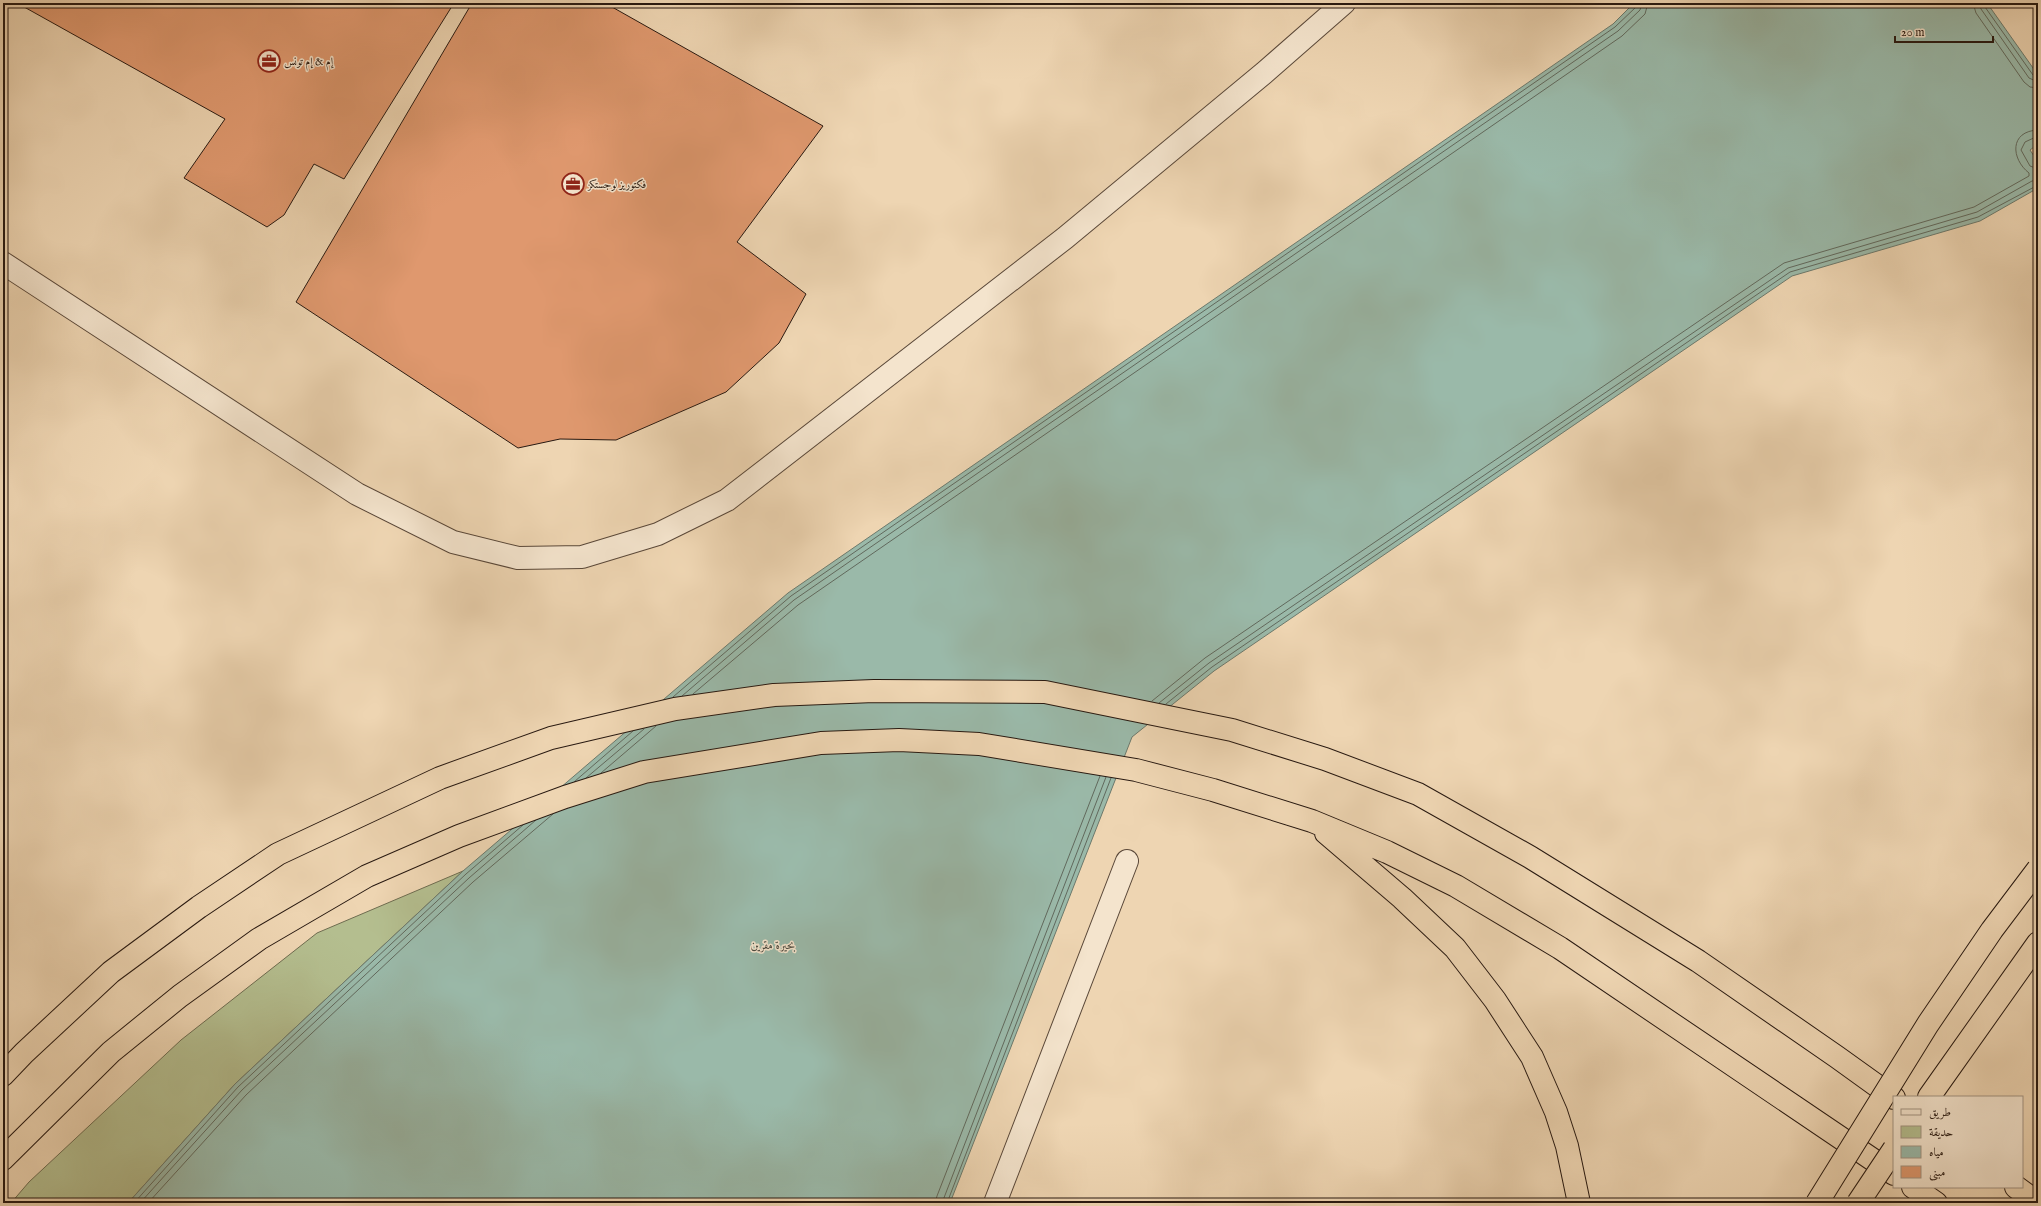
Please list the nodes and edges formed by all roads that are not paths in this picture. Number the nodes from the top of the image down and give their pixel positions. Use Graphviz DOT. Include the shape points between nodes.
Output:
graph roads {
  1 [pos="1344,3"];
  2 [pos="3,263"];
  3 [pos="1312,821"];
  4 [pos="1127,861"];
  5 [pos="2038,869"];
  6 [pos="2038,944"];
  7 [pos="3,1075"];
  8 [pos="1930,1096"];
  9 [pos="1893,1097"];
  10 [pos="1893,1150"];
  11 [pos="3,1159"];
  12 [pos="1893,1173"];
  13 [pos="1914,1188"];
  14 [pos="995,1203"];
  15 [pos="1579,1203"];
  16 [pos="1817,1203"];
  17 [pos="1858,1203"];
  18 [pos="1936,1203"];
  1 -- 2 [label="street" via="1264,73 1065,238 727,500 658,534 582,556 518,558 453,542 357,494"];
  3 -- 11 [label="highway" via="1213,790 1136,770 979,744 899,740 820,743 644,772 565,797 459,836 367,876 259,939 180,996 111,1052"];
  3 -- 12 [label="highway" via="1387,852 1456,886 1560,948"];
  3 -- 15 [label="highway" via="1402,898 1455,948 1495,1000 1532,1057 1556,1112 1567,1146"];
  4 -- 14 [label="street"];
  5 -- 16 [label="highway, bridge" via="1992,930 1928,1024"];
  6 -- 8 [label="highway"];
  7 -- 9 [label="highway" via="111,972 278,854 440,778 551,738 675,709 774,695 874,691 1045,692 1232,730 1324,759 1418,794 1530,857 1698,961"];
  10 -- 17 [label="highway, bridge"];
  13 -- 18 [label="highway"];
}
